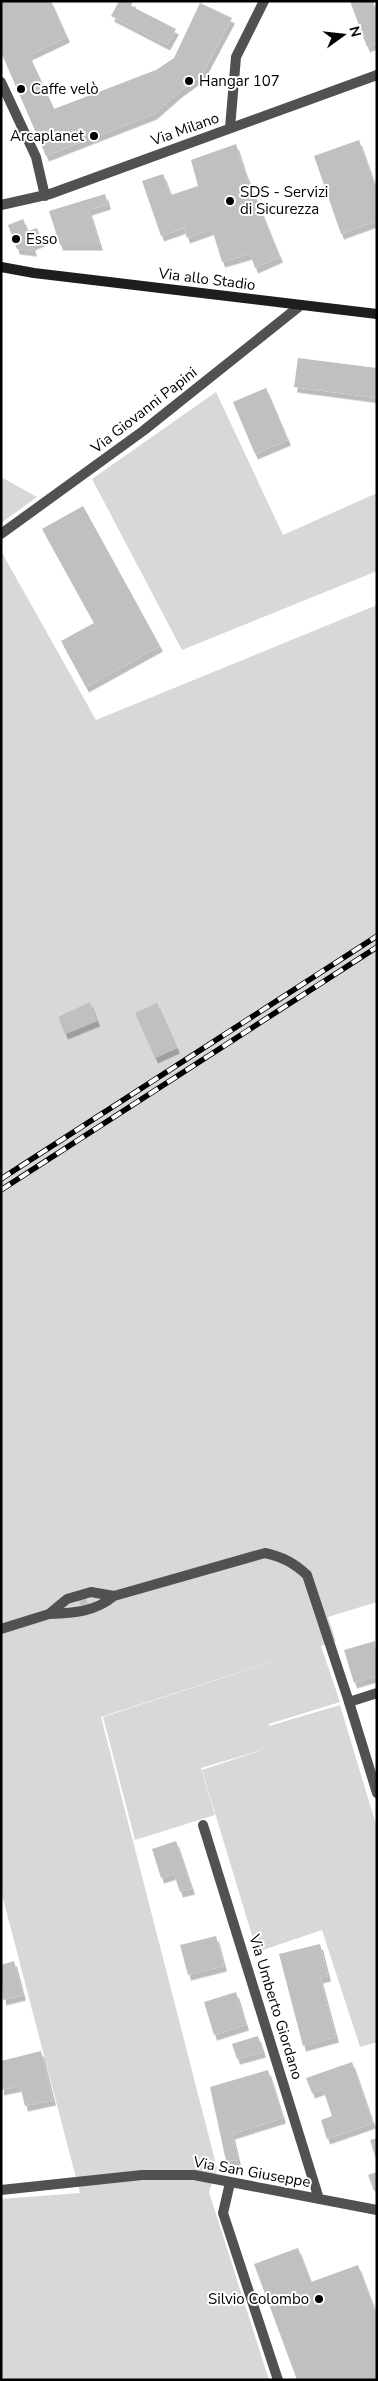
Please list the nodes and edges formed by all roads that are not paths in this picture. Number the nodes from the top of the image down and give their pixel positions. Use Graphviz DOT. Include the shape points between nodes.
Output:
graph roads {
  1 [pos="264,1"];
  2 [pos="377,75"];
  3 [pos="1,82"];
  4 [pos="230,128"];
  5 [pos="44,196"];
  6 [pos="1,205"];
  7 [pos="1,267"];
  8 [pos="34,273"];
  9 [pos="1,275"];
  10 [pos="301,305"];
  11 [pos="377,314"];
  12 [pos="1,534"];
  13 [pos="114,1596"];
  14 [pos="49,1614"];
  15 [pos="1,1629"];
  16 [pos="377,1693"];
  17 [pos="349,1702"];
  18 [pos="377,1793"];
  19 [pos="203,1825"];
  20 [pos="230,2183"];
  21 [pos="1,2190"];
  22 [pos="319,2199"];
  23 [pos="377,2210"];
  24 [pos="278,2380"];
  1 -- 4 [label="street" via="236,57"];
  2 -- 4 [label="street, Via Milano"];
  3 -- 5 [label="street" via="36,157"];
  4 -- 5 [label="street, Via Milano"];
  5 -- 6 [label="street, Via Milano"];
  7 -- 8 [label="main road, Via allo Stadio"];
  8 -- 9 [label="main road, Via allo Stadio"];
  8 -- 10 [label="main road, Via allo Stadio"];
  10 -- 11 [label="main road, Via allo Stadio"];
  10 -- 12 [label="street, Via Giovanni Papini" via="143,431"];
  13 -- 14 [label="street" via="102,1606 86,1611"];
  13 -- 14 [label="street" via="91,1592 67,1599"];
  13 -- 17 [label="street" via="265,1553 295,1563 307,1575"];
  14 -- 15 [label="street"];
  16 -- 17 [label="street"];
  17 -- 18 [label="street"];
  19 -- 22 [label="street, Via Umberto Giordano"];
  20 -- 21 [label="street, Via San Giuseppe" via="194,2175 142,2175"];
  20 -- 22 [label="street, Via San Giuseppe"];
  20 -- 24 [label="street" via="222,2213"];
  22 -- 23 [label="street, Via San Giuseppe"];
}
